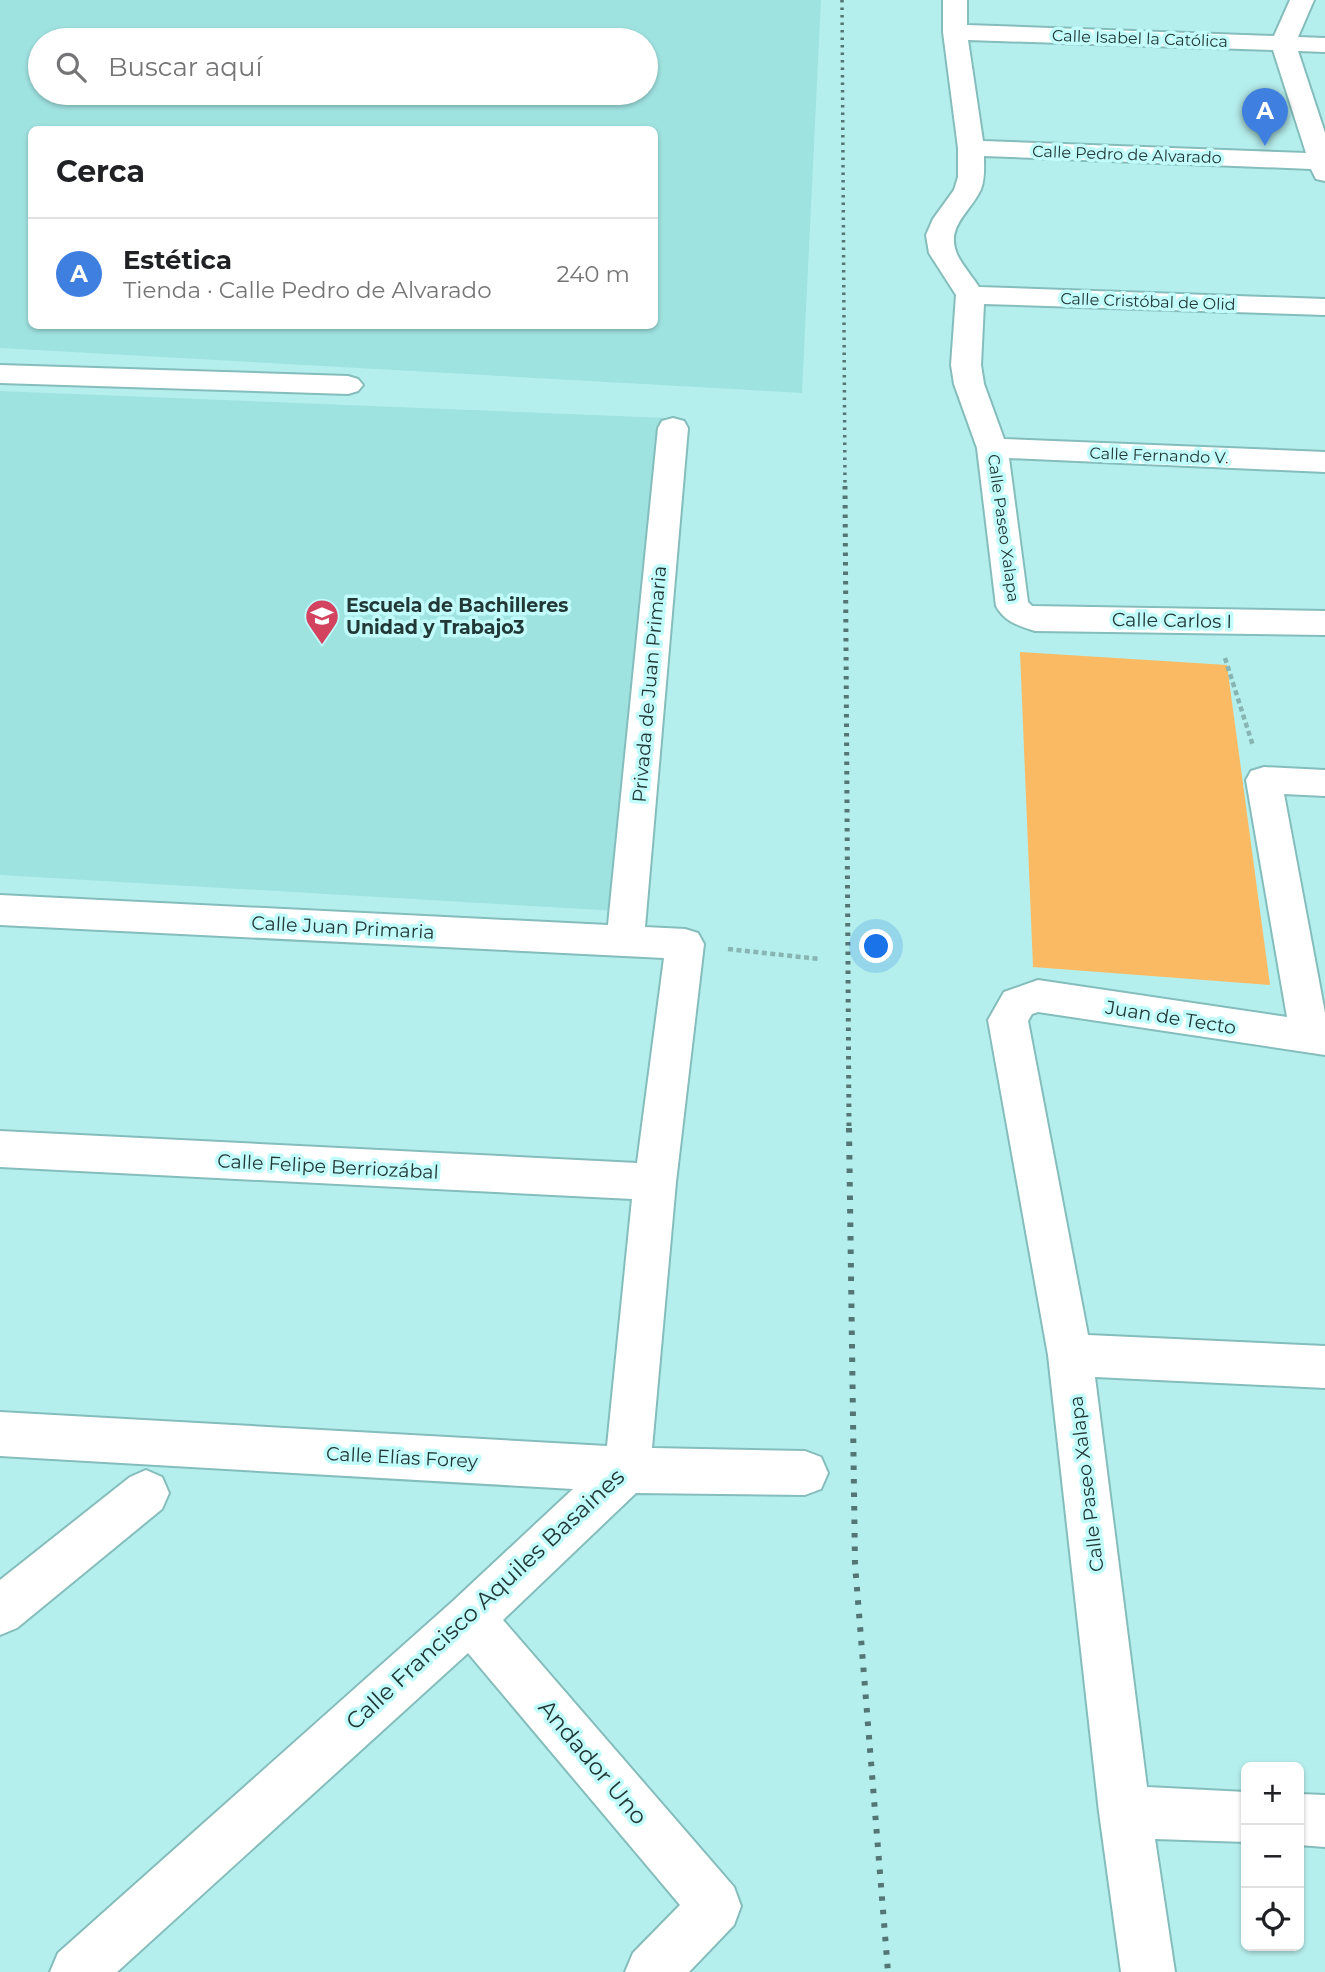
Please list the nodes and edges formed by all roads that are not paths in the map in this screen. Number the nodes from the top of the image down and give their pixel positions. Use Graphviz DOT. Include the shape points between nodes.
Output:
graph roads {
  1 [pos="955,0"];
  2 [pos="1302,0"];
  3 [pos="955,32"];
  4 [pos="1283,43"];
  5 [pos="1325,44"];
  6 [pos="971,148"];
  7 [pos="1324,165"];
  8 [pos="970,295"];
  9 [pos="1325,307"];
  10 [pos="0,374"];
  11 [pos="348,385"];
  12 [pos="673,428"];
  13 [pos="992,447"];
  14 [pos="1325,462"];
  15 [pos="1020,614"];
  16 [pos="1325,623"];
  17 [pos="1325,783"];
  18 [pos="0,911"];
  19 [pos="625,940"];
  20 [pos="685,944"];
  21 [pos="1018,1003"];
  22 [pos="1317,1038"];
  23 [pos="0,1149"];
  24 [pos="656,1182"];
  25 [pos="1070,1355"];
  26 [pos="1325,1367"];
  27 [pos="0,1434"];
  28 [pos="627,1470"];
  29 [pos="805,1473"];
  30 [pos="146,1493"];
  31 [pos="0,1611"];
  32 [pos="470,1618"];
  33 [pos="1125,1812"];
  34 [pos="1241,1817"];
  35 [pos="1304,1819"];
  36 [pos="1325,1821"];
  37 [pos="77,1972"];
  38 [pos="652,1972"];
  39 [pos="1148,1972"];
  1 -- 3 [label="street"];
  2 -- 4 [label="street"];
  3 -- 4 [label="street, Calle Isabel la Católica"];
  3 -- 6 [label="street"];
  4 -- 5 [label="street, Calle Isabel la Católica"];
  4 -- 7 [label="street"];
  6 -- 7 [label="street, Calle Pedro de Alvarado"];
  6 -- 8 [label="street" via="967,191 940,235 943,253"];
  8 -- 9 [label="street, Calle Cristóbal de Olid"];
  8 -- 13 [label="street, Calle Paseo Xalapa" via="966,365"];
  10 -- 11 [label="street"];
  12 -- 19 [label="street, Privada de Juan Primaria"];
  13 -- 14 [label="street, Calle Fernando V."];
  13 -- 15 [label="street, Calle Paseo Xalapa" via="1012,606"];
  15 -- 16 [label="street, Calle Carlos I" via="1035,619"];
  17 -- 22 [label="street" via="1264,780"];
  18 -- 19 [label="street, Calle Juan Primaria"];
  19 -- 20 [label="street, Calle Juan Primaria"];
  20 -- 24 [label="street, Calle Francisco Aquiles Basaines"];
  21 -- 22 [label="street, Juan de Tecto" via="1038,996"];
  21 -- 25 [label="street, Calle Paseo Xalapa" via="1008,1020"];
  23 -- 24 [label="street, Calle Felipe Berriozábal"];
  24 -- 28 [label="street, Calle Francisco Aquiles Basaines"];
  25 -- 26 [label="street"];
  25 -- 33 [label="street, Calle Paseo Xalapa"];
  27 -- 28 [label="street, Calle Elías Forey"];
  28 -- 29 [label="street, Calle Elías Forey"];
  28 -- 32 [label="street, Calle Francisco Aquiles Basaines"];
  30 -- 31 [label="street"];
  32 -- 37 [label="street, Calle Francisco Aquiles Basaines"];
  32 -- 38 [label="street, Andador Uno" via="715,1906"];
  33 -- 34 [label="street"];
  33 -- 39 [label="street, Calle Paseo Xalapa"];
  35 -- 36 [label="street"];
}
